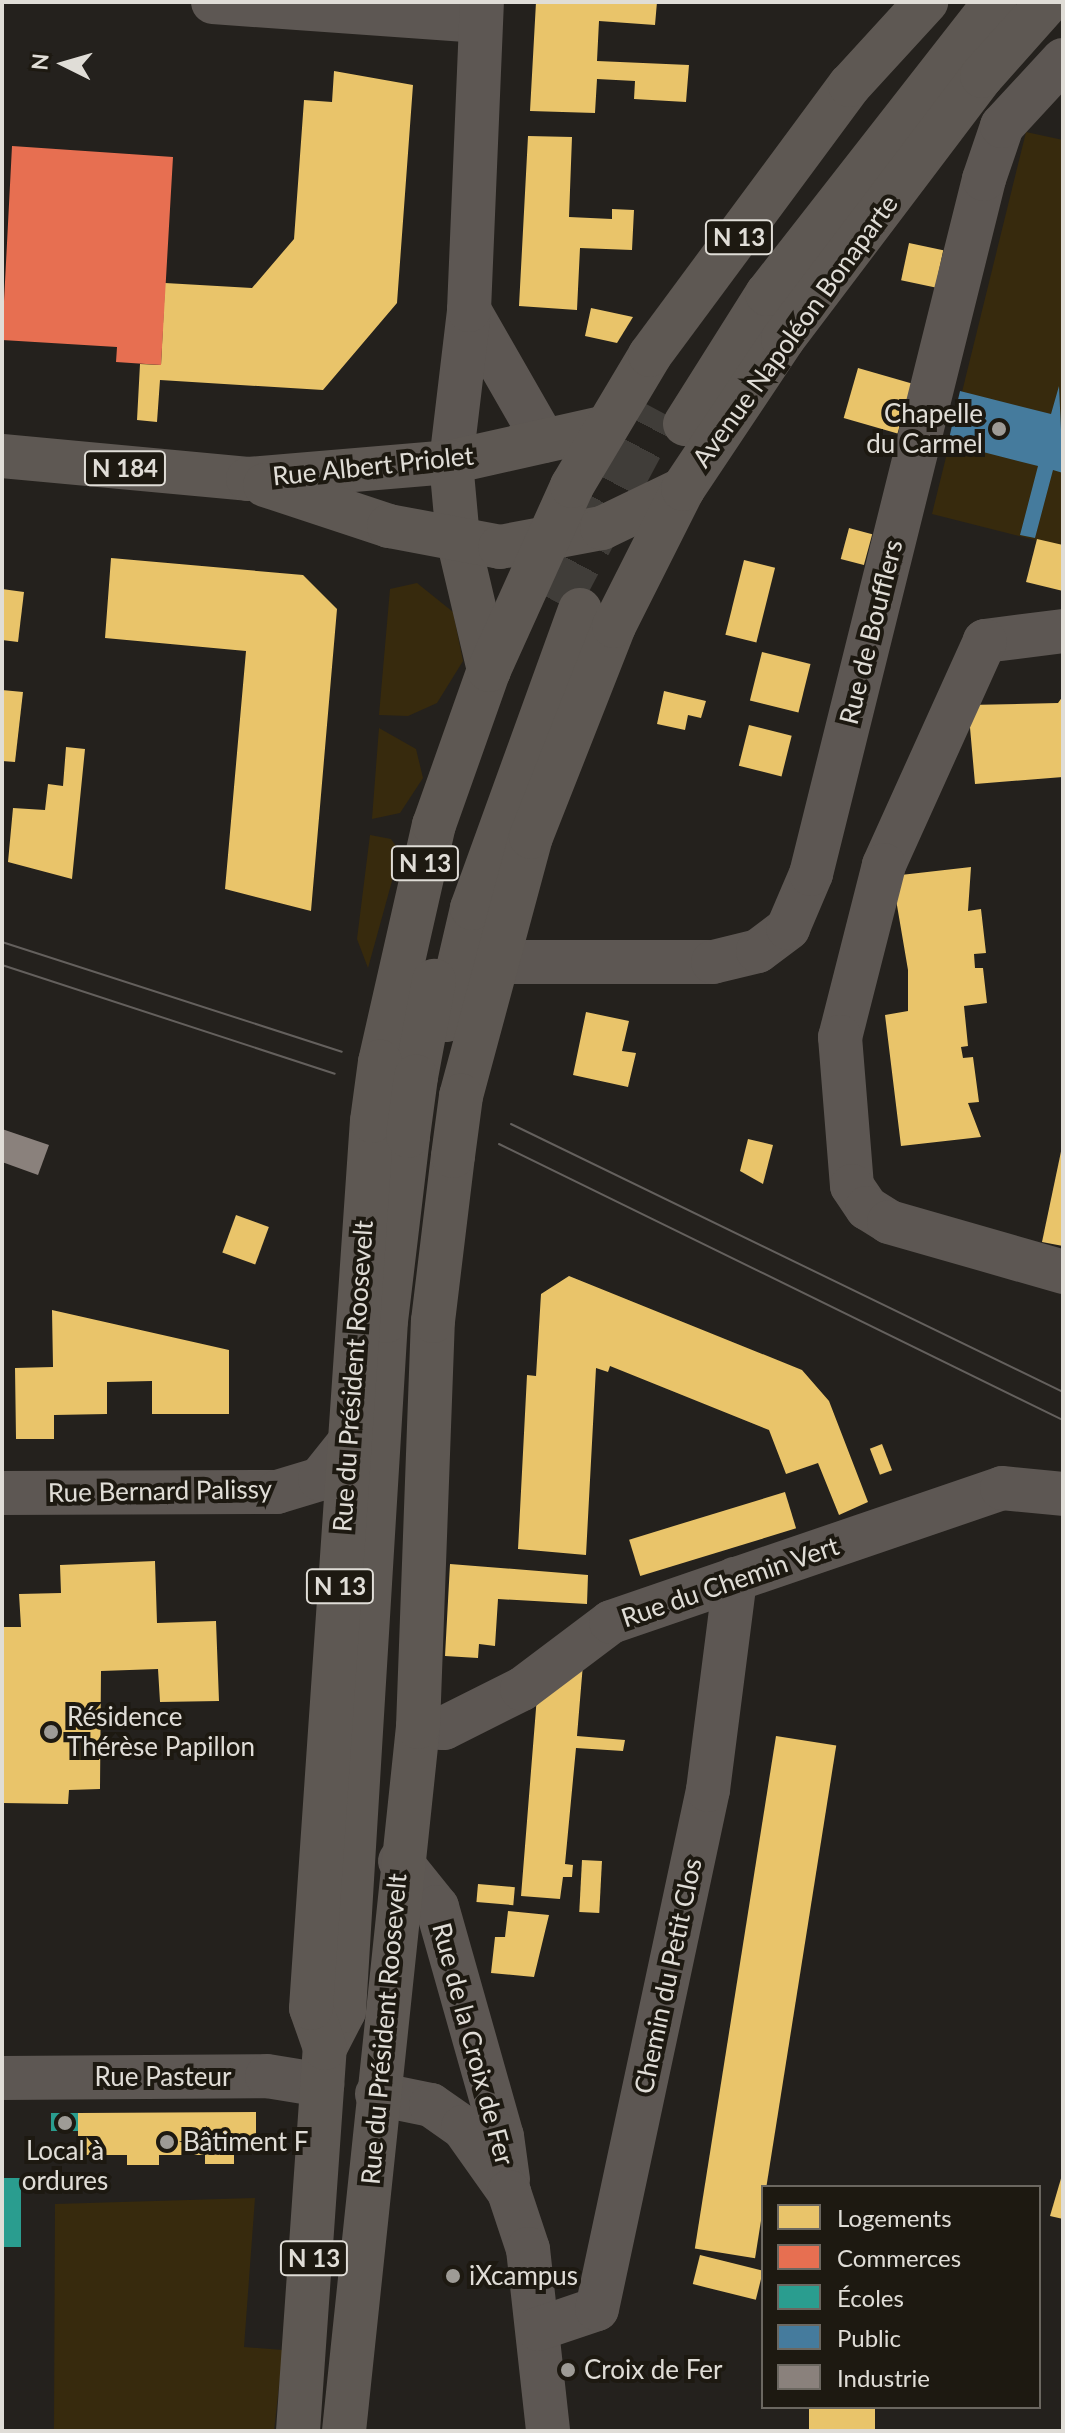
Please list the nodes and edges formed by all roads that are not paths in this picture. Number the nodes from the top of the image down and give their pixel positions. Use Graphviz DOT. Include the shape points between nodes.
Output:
graph roads {
  1 [pos="213,2"];
  2 [pos="926,2"];
  3 [pos="970,2"];
  4 [pos="995,2"];
  5 [pos="1048,2"];
  6 [pos="481,12"];
  7 [pos="1063,60"];
  8 [pos="469,310"];
  9 [pos="602,428"];
  10 [pos="544,441"];
  11 [pos="2,456"];
  12 [pos="451,462"];
  13 [pos="248,479"];
  14 [pos="572,486"];
  15 [pos="683,489"];
  16 [pos="602,528"];
  17 [pos="458,539"];
  18 [pos="543,544"];
  19 [pos="623,610"];
  20 [pos="1063,631"];
  21 [pos="489,670"];
  22 [pos="492,962"];
  23 [pos="453,1089"];
  24 [pos="417,1139"];
  25 [pos="1063,1272"];
  26 [pos="347,1445"];
  27 [pos="2,1493"];
  28 [pos="1063,1494"];
  29 [pos="735,1579"];
  30 [pos="418,1727"];
  31 [pos="400,1861"];
  32 [pos="324,2066"];
  33 [pos="2,2078"];
  34 [pos="377,2094"];
  35 [pos="509,2192"];
  36 [pos="538,2329"];
  37 [pos="298,2431"];
  38 [pos="344,2431"];
  39 [pos="548,2431"];
  1 -- 6 [label="street"];
  2 -- 9 [label="main road, N 13" via="850,85"];
  3 -- 4 [label="main road" via="748,278 672,417"];
  5 -- 15 [label="main road, Avenue Napoléon Bonaparte" via="982,76 783,339"];
  6 -- 8 [label="street"];
  7 -- 22 [label="street, Rue de Boufflers" via="1002,126 984,179 811,874 788,928 758,951 713,962"];
  8 -- 10 [label="street"];
  8 -- 12 [label="street"];
  9 -- 10 [label="main road, Rue Albert Priolet"];
  9 -- 14 [label="main road, N 13"];
  10 -- 12 [label="main road, Rue Albert Priolet"];
  10 -- 14 [label="main road"];
  11 -- 13 [label="main road, Rue Albert Priolet / N 184"];
  12 -- 13 [label="main road, Rue Albert Priolet"];
  12 -- 17 [label="main road"];
  13 -- 17 [label="main road, Rue Albert Priolet" via="376,522"];
  14 -- 16 [label="main road"];
  14 -- 18 [label="main road, N 13"];
  15 -- 16 [label="main road, Rue Albert Priolet"];
  15 -- 19 [label="main road, Avenue Napoléon Bonaparte"];
  16 -- 18 [label="main road, Rue Albert Priolet"];
  16 -- 19 [label="main road"];
  17 -- 18 [label="main road, Rue Albert Priolet" via="500,547"];
  17 -- 21 [label="main road"];
  18 -- 21 [label="main road, N 13"];
  19 -- 22 [label="main road, Avenue Napoléon Bonaparte" via="531,837"];
  20 -- 25 [label="street" via="985,641 884,865 840,1037 852,1186 867,1208 889,1222"];
  21 -- 24 [label="main road, Rue du Président Roosevelt / N 13, bridge" via="434,825 380,1062"];
  22 -- 23 [label="main road"];
  23 -- 24 [label="main road"];
  23 -- 24 [label="main road, bridge" via="472,908 569,607 453,894 426,1018"];
  24 -- 26 [label="main road, Rue du Président Roosevelt / N 13"];
  24 -- 30 [label="main road, Rue du Président Roosevelt / N 13" via="432,1337"];
  24 -- 31 [label="main road" via="400,1364 407,1553"];
  24 -- 32 [label="main road" via="386,1321 344,2011"];
  26 -- 27 [label="street, Rue Bernard Palissy" via="320,1479 277,1492"];
  26 -- 32 [label="main road, Rue du Président Roosevelt / N 13" via="311,2008"];
  28 -- 29 [label="street, Rue du Chemin Vert" via="1002,1488"];
  29 -- 30 [label="street, Rue du Chemin Vert" via="611,1622 522,1689 444,1728"];
  29 -- 36 [label="street, Chemin du Petit Clos" via="708,1790 597,2309"];
  30 -- 31 [label="main road, Rue du Président Roosevelt / N 13"];
  31 -- 34 [label="main road, Rue du Président Roosevelt / N 13"];
  31 -- 35 [label="street, Rue de la Croix de Fer" via="437,1907 502,2136"];
  32 -- 33 [label="street, Rue Pasteur" via="267,2076"];
  32 -- 34 [label="main road"];
  32 -- 37 [label="main road, Rue du Président Roosevelt / N 13"];
  34 -- 35 [label="street, Rue de la Croix de Fer" via="431,2105 463,2127"];
  34 -- 38 [label="main road, Rue du Président Roosevelt / N 13"];
  35 -- 36 [label="street, Rue de la Croix de Fer" via="528,2249"];
  36 -- 39 [label="street, Rue de la Croix de Fer"];
}
